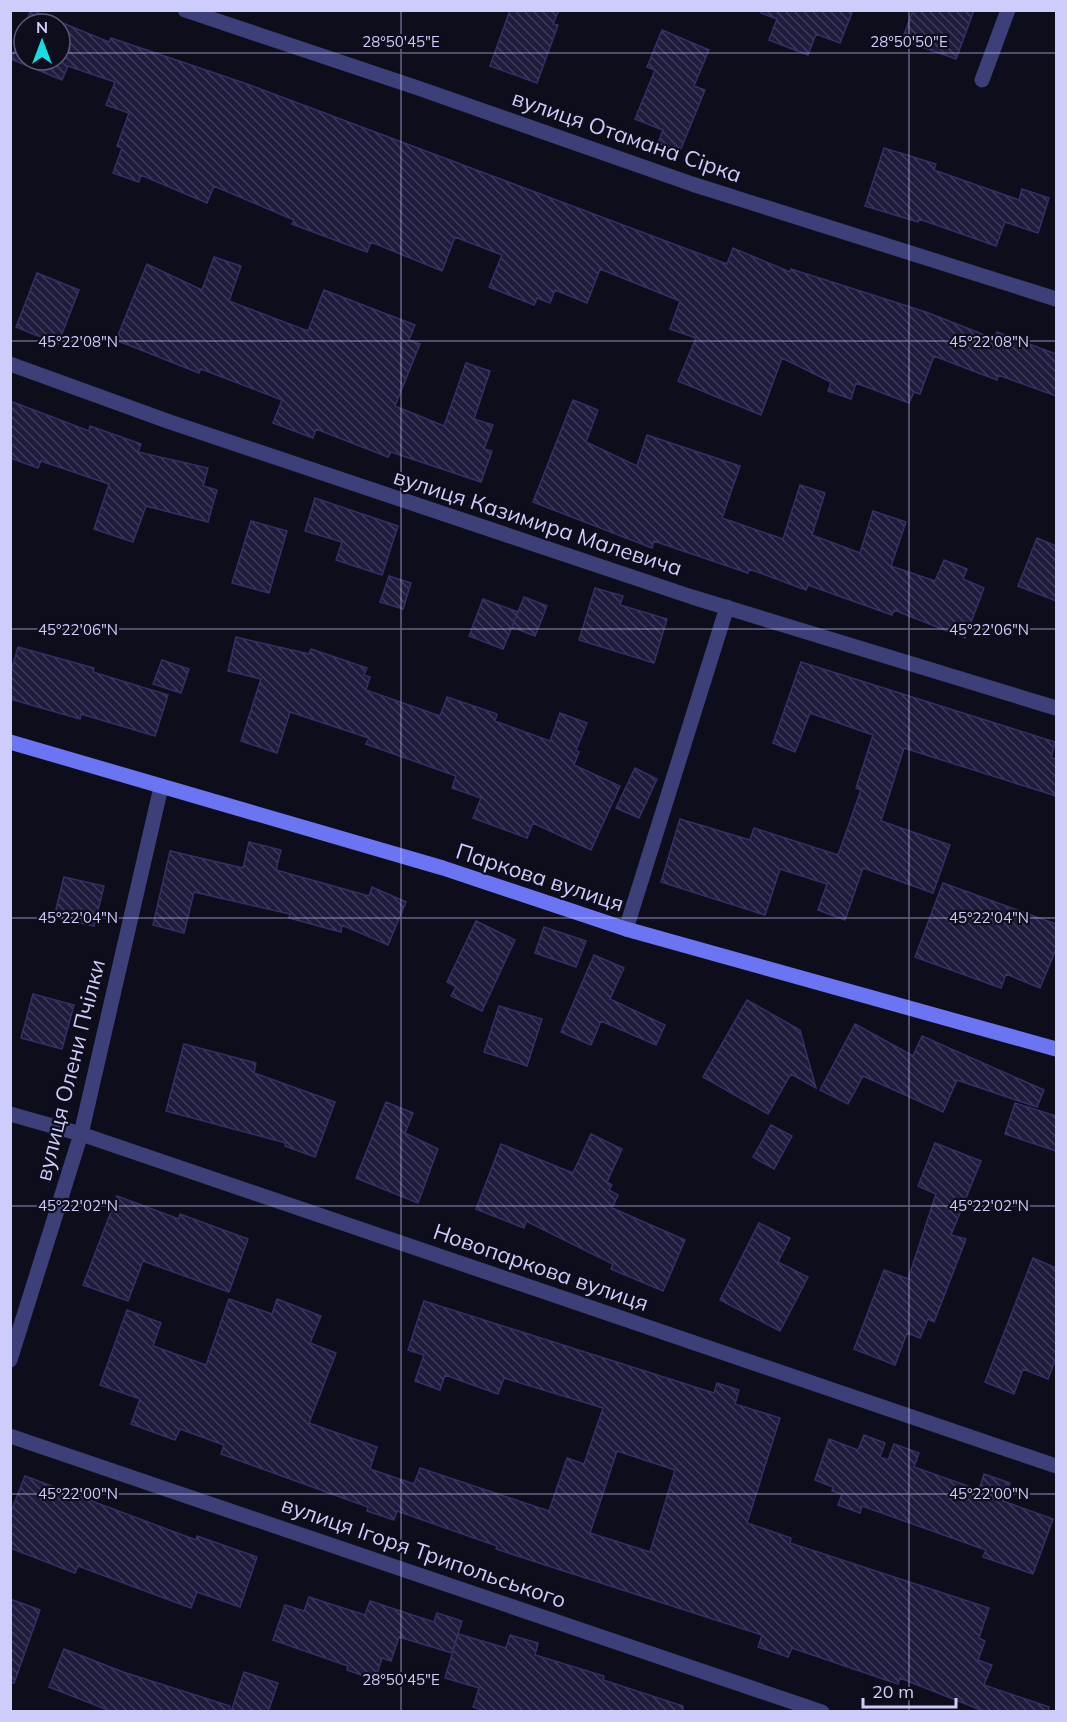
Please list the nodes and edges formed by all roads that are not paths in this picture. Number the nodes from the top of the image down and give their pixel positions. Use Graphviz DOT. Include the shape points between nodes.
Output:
graph roads {
  1 [pos="185,10"];
  2 [pos="1008,10"];
  3 [pos="982,80"];
  4 [pos="1056,299"];
  5 [pos="10,364"];
  6 [pos="727,607"];
  7 [pos="1056,708"];
  8 [pos="10,742"];
  9 [pos="161,787"];
  10 [pos="626,929"];
  11 [pos="1056,1049"];
  12 [pos="10,1114"];
  13 [pos="81,1134"];
  14 [pos="10,1360"];
  15 [pos="10,1436"];
  16 [pos="1056,1466"];
  17 [pos="822,1712"];
  1 -- 4 [label="street, вулиця Отамана Сірка" via="692,184"];
  2 -- 3 [label="street"];
  5 -- 6 [label="street, вулиця Казимира Малевича" via="170,422"];
  6 -- 7 [label="street, вулиця Казимира Малевича"];
  6 -- 10 [label="street"];
  8 -- 9 [label="street, Паркова вулиця"];
  9 -- 10 [label="street, Паркова вулиця" via="443,868"];
  9 -- 13 [label="street, вулиця Олени Пчілки"];
  10 -- 11 [label="street, Паркова вулиця"];
  12 -- 13 [label="street, Новопаркова вулиця"];
  13 -- 14 [label="street, вулиця Олени Пчілки"];
  13 -- 16 [label="street, Новопаркова вулиця"];
  15 -- 17 [label="street, вулиця Ігоря Трипольського"];
}
